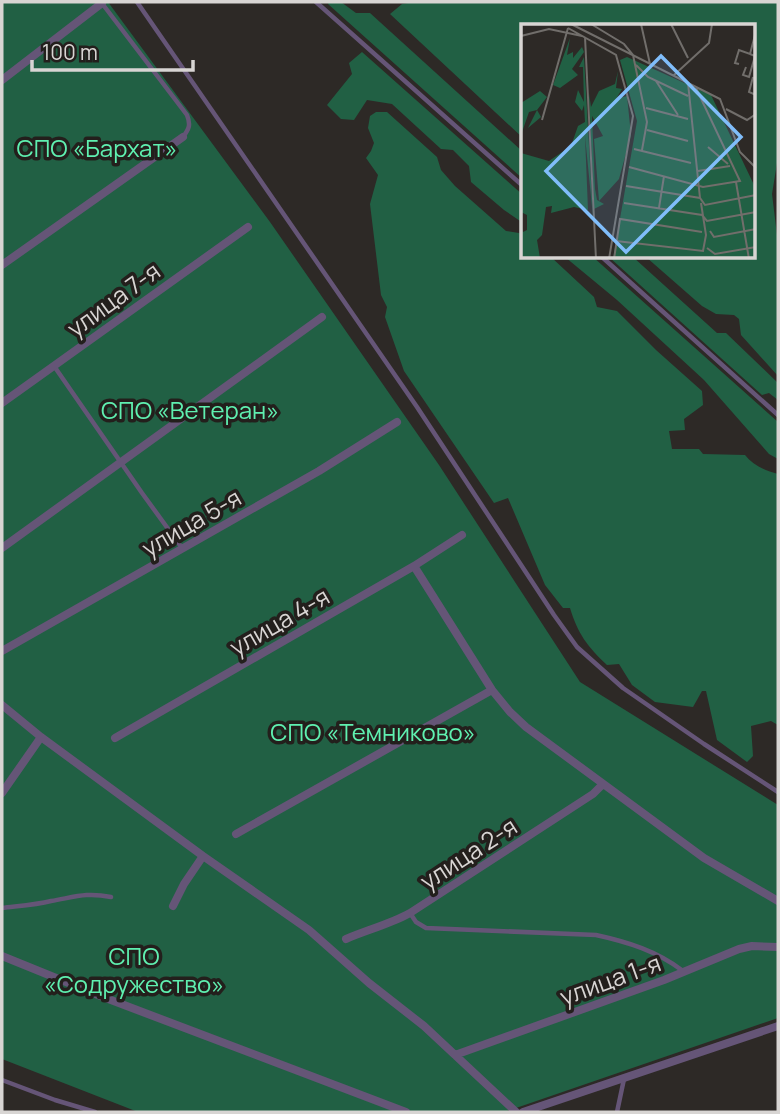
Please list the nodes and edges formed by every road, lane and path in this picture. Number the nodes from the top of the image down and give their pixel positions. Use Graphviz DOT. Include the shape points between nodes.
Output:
graph roads {
  1 [pos="137,2"];
  2 [pos="316,2"];
  3 [pos="102,3"];
  4 [pos="2,80"];
  5 [pos="183,137"];
  6 [pos="521,184"];
  7 [pos="247,227"];
  8 [pos="604,259"];
  9 [pos="2,265"];
  10 [pos="322,317"];
  11 [pos="54,365"];
  12 [pos="2,403"];
  13 [pos="778,415"];
  14 [pos="397,422"];
  15 [pos="120,461"];
  16 [pos="462,535"];
  17 [pos="2,548"];
  18 [pos="183,548"];
  19 [pos="414,566"];
  20 [pos="2,652"];
  21 [pos="492,690"];
  22 [pos="2,705"];
  23 [pos="41,737"];
  24 [pos="115,738"];
  25 [pos="603,784"];
  26 [pos="778,792"];
  27 [pos="2,793"];
  28 [pos="236,834"];
  29 [pos="203,856"];
  30 [pos="111,897"];
  31 [pos="778,901"];
  32 [pos="173,906"];
  33 [pos="2,908"];
  34 [pos="411,913"];
  35 [pos="346,939"];
  36 [pos="778,947"];
  37 [pos="2,956"];
  38 [pos="684,972"];
  39 [pos="778,1026"];
  40 [pos="454,1055"];
  41 [pos="625,1077"];
  42 [pos="2,1080"];
  43 [pos="95,1112"];
  44 [pos="406,1112"];
  45 [pos="516,1112"];
  46 [pos="523,1112"];
  47 [pos="617,1112"];
  1 -- 26 [label="lane" via="577,647 623,688"];
  2 -- 6 [label="lane"];
  3 -- 4 [label="street"];
  3 -- 5 [label="lane" via="187,115 190,123"];
  5 -- 9 [label="street"];
  7 -- 11 [label="street, улица 7-я"];
  8 -- 13 [label="lane"];
  10 -- 15 [label="street"];
  11 -- 12 [label="street, улица 7-я"];
  11 -- 15 [label="lane"];
  14 -- 18 [label="street, улица 5-я"];
  15 -- 17 [label="street"];
  15 -- 18 [label="lane"];
  16 -- 19 [label="street, улица 4-я"];
  18 -- 20 [label="street, улица 5-я"];
  19 -- 21 [label="street"];
  19 -- 24 [label="street, улица 4-я"];
  21 -- 25 [label="street" via="526,727"];
  21 -- 28 [label="street"];
  22 -- 23 [label="street"];
  23 -- 27 [label="street"];
  23 -- 29 [label="street"];
  25 -- 31 [label="street" via="704,858"];
  25 -- 34 [label="street, улица 2-я"];
  29 -- 32 [label="street"];
  29 -- 40 [label="street" via="309,930"];
  30 -- 33 [label="lane" via="77,895"];
  34 -- 35 [label="street, улица 2-я"];
  34 -- 38 [label="lane" via="426,928 622,940 657,953"];
  36 -- 38 [label="street, улица 1-я" via="739,948"];
  37 -- 44 [label="street"];
  38 -- 40 [label="street, улица 1-я"];
  39 -- 41 [label="street"];
  40 -- 45 [label="street"];
  41 -- 46 [label="street"];
  41 -- 47 [label="lane"];
  42 -- 43 [label="lane"];
}
